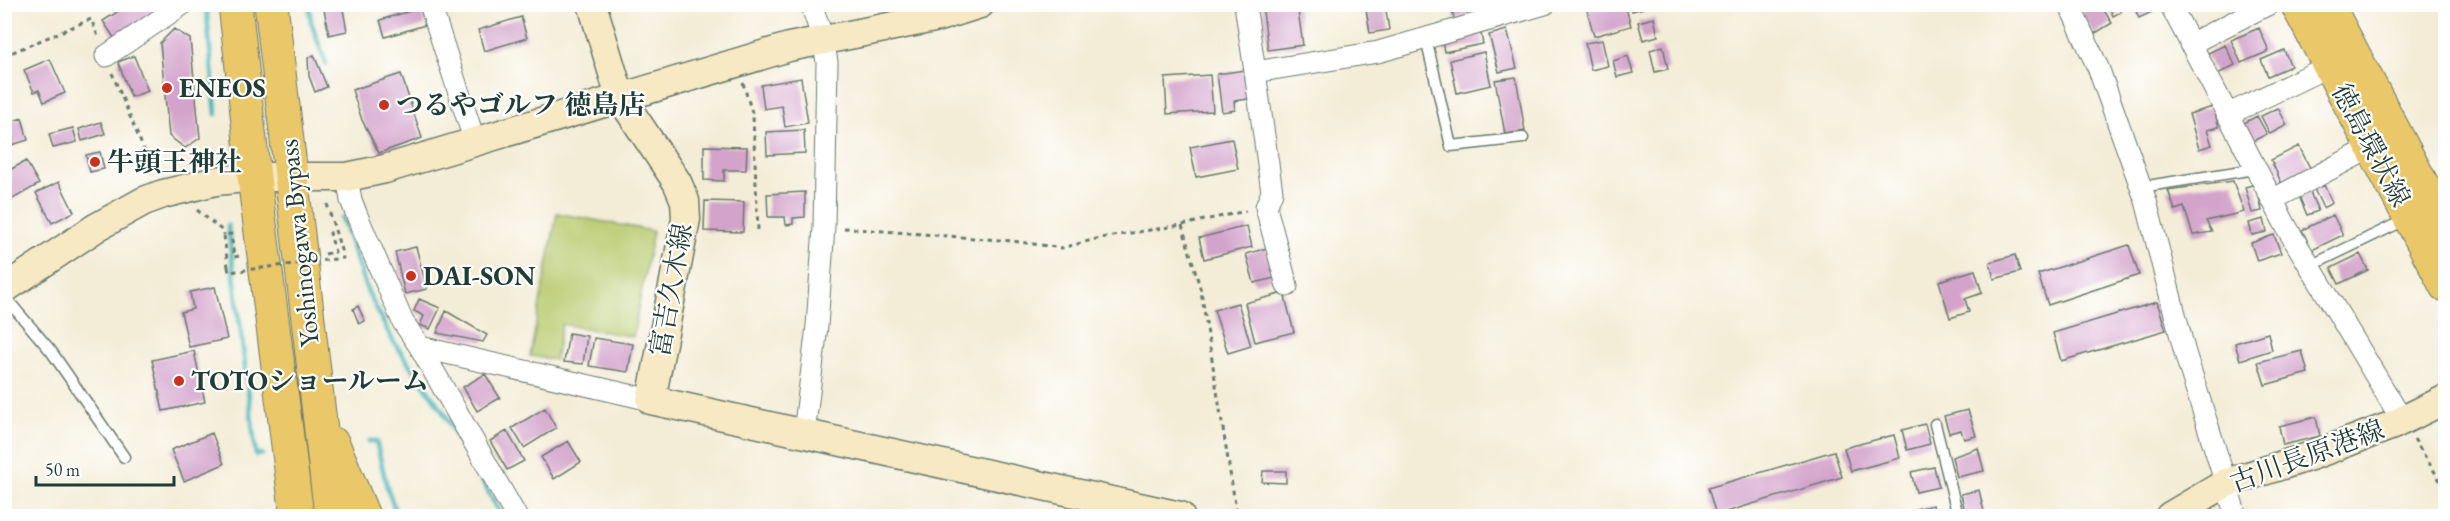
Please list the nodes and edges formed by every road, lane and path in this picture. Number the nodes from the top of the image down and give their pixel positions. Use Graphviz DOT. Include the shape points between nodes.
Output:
graph roads {
  1 [pos="183,4"];
  2 [pos="235,4"];
  3 [pos="271,4"];
  4 [pos="430,4"];
  5 [pos="592,4"];
  6 [pos="811,4"];
  7 [pos="980,4"];
  8 [pos="1245,4"];
  9 [pos="1545,4"];
  10 [pos="2069,4"];
  11 [pos="2170,4"];
  12 [pos="2269,4"];
  13 [pos="2297,4"];
  14 [pos="2327,4"];
  15 [pos="823,39"];
  16 [pos="1426,39"];
  17 [pos="2190,44"];
  18 [pos="5,54"];
  19 [pos="106,56"];
  20 [pos="736,63"];
  21 [pos="2329,66"];
  22 [pos="1255,72"];
  23 [pos="620,97"];
  24 [pos="2227,115"];
  25 [pos="1523,138"];
  26 [pos="475,142"];
  27 [pos="2372,147"];
  28 [pos="2255,169"];
  29 [pos="254,177"];
  30 [pos="292,177"];
  31 [pos="347,177"];
  32 [pos="2141,188"];
  33 [pos="163,194"];
  34 [pos="2272,200"];
  35 [pos="327,204"];
  36 [pos="1266,207"];
  37 [pos="200,212"];
  38 [pos="2410,218"];
  39 [pos="1182,225"];
  40 [pos="824,227"];
  41 [pos="758,230"];
  42 [pos="2445,230"];
  43 [pos="336,231"];
  44 [pos="224,235"];
  45 [pos="324,255"];
  46 [pos="237,256"];
  47 [pos="2310,266"];
  48 [pos="1287,286"];
  49 [pos="2445,286"];
  50 [pos="4,289"];
  51 [pos="4,297"];
  52 [pos="420,347"];
  53 [pos="2445,399"];
  54 [pos="651,400"];
  55 [pos="318,409"];
  56 [pos="2402,420"];
  57 [pos="1935,424"];
  58 [pos="804,434"];
  59 [pos="124,457"];
  60 [pos="2226,483"];
  61 [pos="2445,490"];
  62 [pos="1112,509"];
  63 [pos="297,516"];
  64 [pos="331,516"];
  65 [pos="363,516"];
  66 [pos="516,516"];
  67 [pos="1180,516"];
  68 [pos="1237,516"];
  69 [pos="1958,516"];
  70 [pos="2170,516"];
  71 [pos="2236,516"];
  1 -- 19 [label="street"];
  2 -- 29 [label="main road, Yoshinogawa Bypass"];
  3 -- 30 [label="main road, Yoshinogawa Bypass"];
  4 -- 26 [label="street"];
  5 -- 23 [label="main road, 富吉久木線"];
  6 -- 15 [label="street"];
  7 -- 15 [label="main road" via="939,17"];
  8 -- 22 [label="street"];
  9 -- 16 [label="street"];
  10 -- 32 [label="street" via="2099,70"];
  11 -- 17 [label="street"];
  12 -- 17 [label="street"];
  13 -- 21 [label="main road, 徳島環状線"];
  14 -- 42 [label="main road, 徳島環状線"];
  15 -- 20 [label="main road"];
  15 -- 40 [label="street" via="827,62"];
  16 -- 22 [label="street" via="1378,52"];
  16 -- 25 [label="lane" via="1451,146"];
  17 -- 24 [label="street"];
  18 -- 19 [label="path" via="91,19"];
  19 -- 33 [label="path"];
  20 -- 23 [label="main road"];
  20 -- 41 [label="path" via="753,116"];
  21 -- 24 [label="street"];
  21 -- 27 [label="main road, 徳島環状線"];
  22 -- 36 [label="street" via="1272,192"];
  23 -- 26 [label="main road"];
  23 -- 54 [label="main road, 富吉久木線" via="677,182 685,201 686,219"];
  24 -- 28 [label="street"];
  26 -- 31 [label="main road"];
  27 -- 34 [label="street"];
  27 -- 38 [label="main road, 徳島環状線"];
  28 -- 32 [label="lane"];
  28 -- 34 [label="street"];
  29 -- 30 [label="main road"];
  29 -- 33 [label="main road" via="216,181"];
  29 -- 63 [label="main road, Yoshinogawa Bypass"];
  30 -- 31 [label="main road"];
  30 -- 55 [label="main road, Yoshinogawa Bypass"];
  31 -- 52 [label="street" via="358,218 403,322"];
  32 -- 60 [label="street" via="2185,353"];
  33 -- 50 [label="main road" via="97,227"];
  34 -- 47 [label="street"];
  35 -- 43 [label="path"];
  36 -- 39 [label="path"];
  36 -- 48 [label="street"];
  37 -- 44 [label="path"];
  38 -- 47 [label="lane"];
  38 -- 49 [label="main road, 徳島環状線"];
  39 -- 40 [label="path" via="1062,248"];
  39 -- 68 [label="path" via="1201,291"];
  40 -- 58 [label="street"];
  43 -- 44 [label="path, bridge" via="343,258 229,272"];
  43 -- 45 [label="path" via="330,232 335,252"];
  44 -- 46 [label="path" via="231,234"];
  47 -- 56 [label="street"];
  51 -- 59 [label="lane" via="51,351"];
  52 -- 54 [label="street"];
  52 -- 66 [label="street"];
  53 -- 56 [label="main road, 古川長原港線"];
  54 -- 58 [label="main road"];
  55 -- 64 [label="main road, Yoshinogawa Bypass"];
  55 -- 65 [label="main road"];
  56 -- 60 [label="main road, 古川長原港線" via="2312,456"];
  56 -- 61 [label="path"];
  57 -- 69 [label="lane"];
  58 -- 62 [label="main road"];
  60 -- 70 [label="main road, 古川長原港線"];
  60 -- 71 [label="street"];
  62 -- 67 [label="main road"];
}
